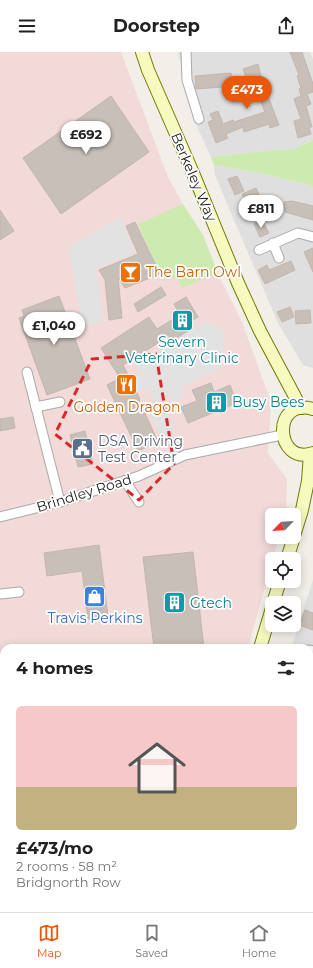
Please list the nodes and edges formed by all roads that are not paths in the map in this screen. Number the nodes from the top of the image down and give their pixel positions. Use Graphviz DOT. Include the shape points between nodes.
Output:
graph roads {
  1 [pos="142,52"];
  2 [pos="186,52"];
  3 [pos="199,119"];
  4 [pos="313,238"];
  5 [pos="273,244"];
  6 [pos="259,250"];
  7 [pos="280,258"];
  8 [pos="27,372"];
  9 [pos="60,402"];
  10 [pos="36,407"];
  11 [pos="307,408"];
  12 [pos="282,435"];
  13 [pos="311,453"];
  14 [pos="125,481"];
  15 [pos="60,502"];
  16 [pos="139,502"];
  17 [pos="301,513"];
  18 [pos="0,517"];
  19 [pos="18,592"];
  20 [pos="0,594"];
  21 [pos="265,631"];
  22 [pos="261,644"];
  1 -- 11 [label="main road, Berkeley Way" via="260,331"];
  2 -- 3 [label="street" via="186,80"];
  4 -- 5 [label="street" via="298,233"];
  5 -- 6 [label="street"];
  5 -- 7 [label="street"];
  8 -- 10 [label="street"];
  9 -- 10 [label="street"];
  10 -- 15 [label="street"];
  11 -- 12 [label="main road" via="294,410 288,414 282,427"];
  12 -- 13 [label="main road" via="289,448 295,452"];
  12 -- 14 [label="street, Brindley Road" via="185,455"];
  13 -- 17 [label="main road"];
  14 -- 15 [label="street, Brindley Road"];
  14 -- 16 [label="street"];
  15 -- 18 [label="street, Brindley Road"];
  19 -- 20 [label="street"];
  21 -- 22 [label="main road"];
}
